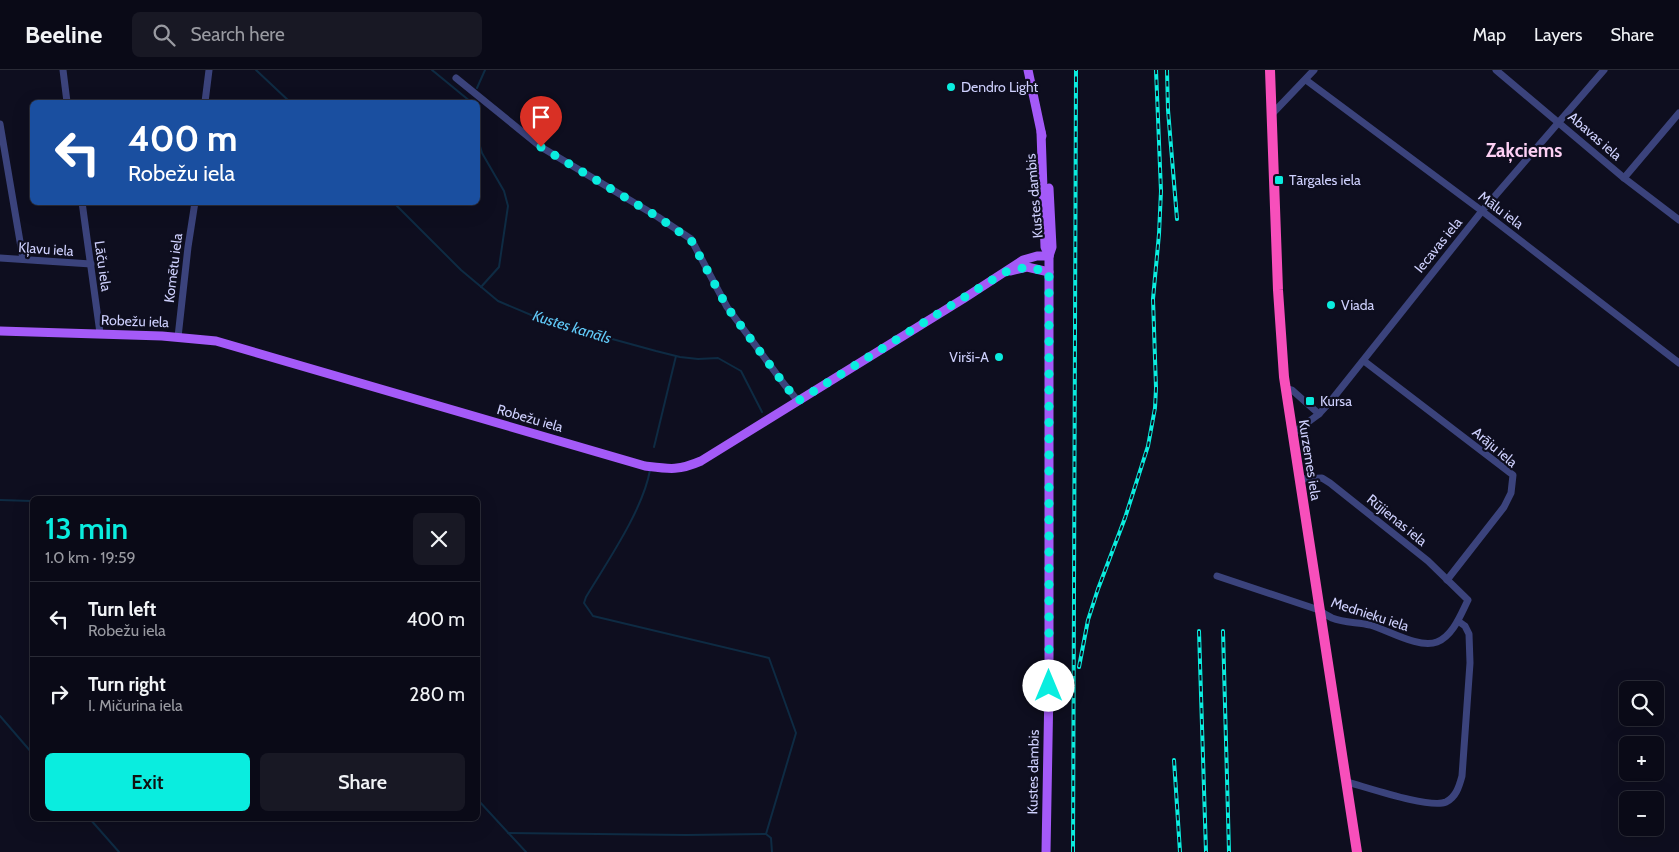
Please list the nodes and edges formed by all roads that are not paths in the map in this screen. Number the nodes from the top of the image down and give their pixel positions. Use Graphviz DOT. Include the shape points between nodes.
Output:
graph roads {
  1 [pos="63,70"];
  2 [pos="209,70"];
  3 [pos="1028,70"];
  4 [pos="1270,70"];
  5 [pos="1314,70"];
  6 [pos="1496,70"];
  7 [pos="1604,70"];
  8 [pos="456,78"];
  9 [pos="1306,80"];
  10 [pos="67,100"];
  11 [pos="205,100"];
  12 [pos="1679,113"];
  13 [pos="1272,114"];
  14 [pos="1559,122"];
  15 [pos="0,124"];
  16 [pos="1624,178"];
  17 [pos="82,205"];
  18 [pos="195,205"];
  19 [pos="1482,211"];
  20 [pos="1679,220"];
  21 [pos="1048,256"];
  22 [pos="0,258"];
  23 [pos="23,259"];
  24 [pos="91,264"];
  25 [pos="1005,272"];
  26 [pos="1049,272"];
  27 [pos="0,330"];
  28 [pos="100,334"];
  29 [pos="178,337"];
  30 [pos="1364,361"];
  31 [pos="1679,363"];
  32 [pos="1285,388"];
  33 [pos="798,401"];
  34 [pos="1319,414"];
  35 [pos="1292,434"];
  36 [pos="1300,478"];
  37 [pos="1217,576"];
  38 [pos="1447,580"];
  39 [pos="1468,600"];
  40 [pos="1319,610"];
  41 [pos="1458,621"];
  42 [pos="1347,782"];
  43 [pos="1046,852"];
  44 [pos="1357,852"];
  1 -- 10 [label="street"];
  2 -- 11 [label="street"];
  3 -- 21 [label="main road, Kustes dambis" via="1041,132"];
  4 -- 13 [label="highway, Kurzemes iela"];
  5 -- 9 [label="street"];
  6 -- 14 [label="street, Abavas iela"];
  7 -- 14 [label="street, Iecavas iela"];
  8 -- 33 [label="street" via="541,147 691,240 727,307"];
  9 -- 13 [label="street"];
  9 -- 19 [label="street, Mālu iela"];
  12 -- 16 [label="street"];
  13 -- 32 [label="highway, Kurzemes iela"];
  14 -- 16 [label="street, Abavas iela"];
  14 -- 19 [label="street, Iecavas iela"];
  15 -- 23 [label="street"];
  16 -- 20 [label="street, Abavas iela"];
  17 -- 24 [label="street, Lāču iela"];
  18 -- 29 [label="street, Komētu iela"];
  19 -- 30 [label="street, Iecavas iela"];
  19 -- 31 [label="street, Mālu iela"];
  21 -- 25 [label="main road, Robežu iela" via="1023,260"];
  21 -- 26 [label="main road, Kustes dambis"];
  22 -- 23 [label="street, Kļavu iela"];
  23 -- 24 [label="street, Kļavu iela"];
  24 -- 28 [label="street, Lāču iela"];
  25 -- 26 [label="main road, Robežu iela" via="1027,267"];
  25 -- 33 [label="main road, Robežu iela"];
  26 -- 43 [label="main road, Kustes dambis"];
  27 -- 28 [label="main road, Robežu iela"];
  28 -- 29 [label="main road, Robežu iela"];
  29 -- 33 [label="main road, Robežu iela" via="241,348 645,466 669,470 686,468 701,461"];
  30 -- 34 [label="street, Iecavas iela"];
  30 -- 38 [label="street, Arāju iela" via="1513,475 1511,493 1504,507"];
  32 -- 34 [label="street" via="1292,390"];
  32 -- 35 [label="highway, Kurzemes iela"];
  34 -- 35 [label="street, Iecavas iela"];
  35 -- 36 [label="highway, Kurzemes iela"];
  36 -- 38 [label="street, Rūjienas iela" via="1322,478 1330,483 1428,561"];
  36 -- 40 [label="highway, Kurzemes iela"];
  37 -- 40 [label="street, Mednieku iela"];
  38 -- 39 [label="street, Rūjienas iela"];
  39 -- 41 [label="street, Mednieku iela"];
  40 -- 41 [label="street, Mednieku iela" via="1333,618 1370,625 1414,642 1431,644 1447,635"];
  40 -- 42 [label="highway, Kurzemes iela"];
  41 -- 42 [label="street" via="1469,634 1470,663 1462,776 1454,796 1437,804"];
  42 -- 44 [label="highway, Kurzemes iela"];
}
